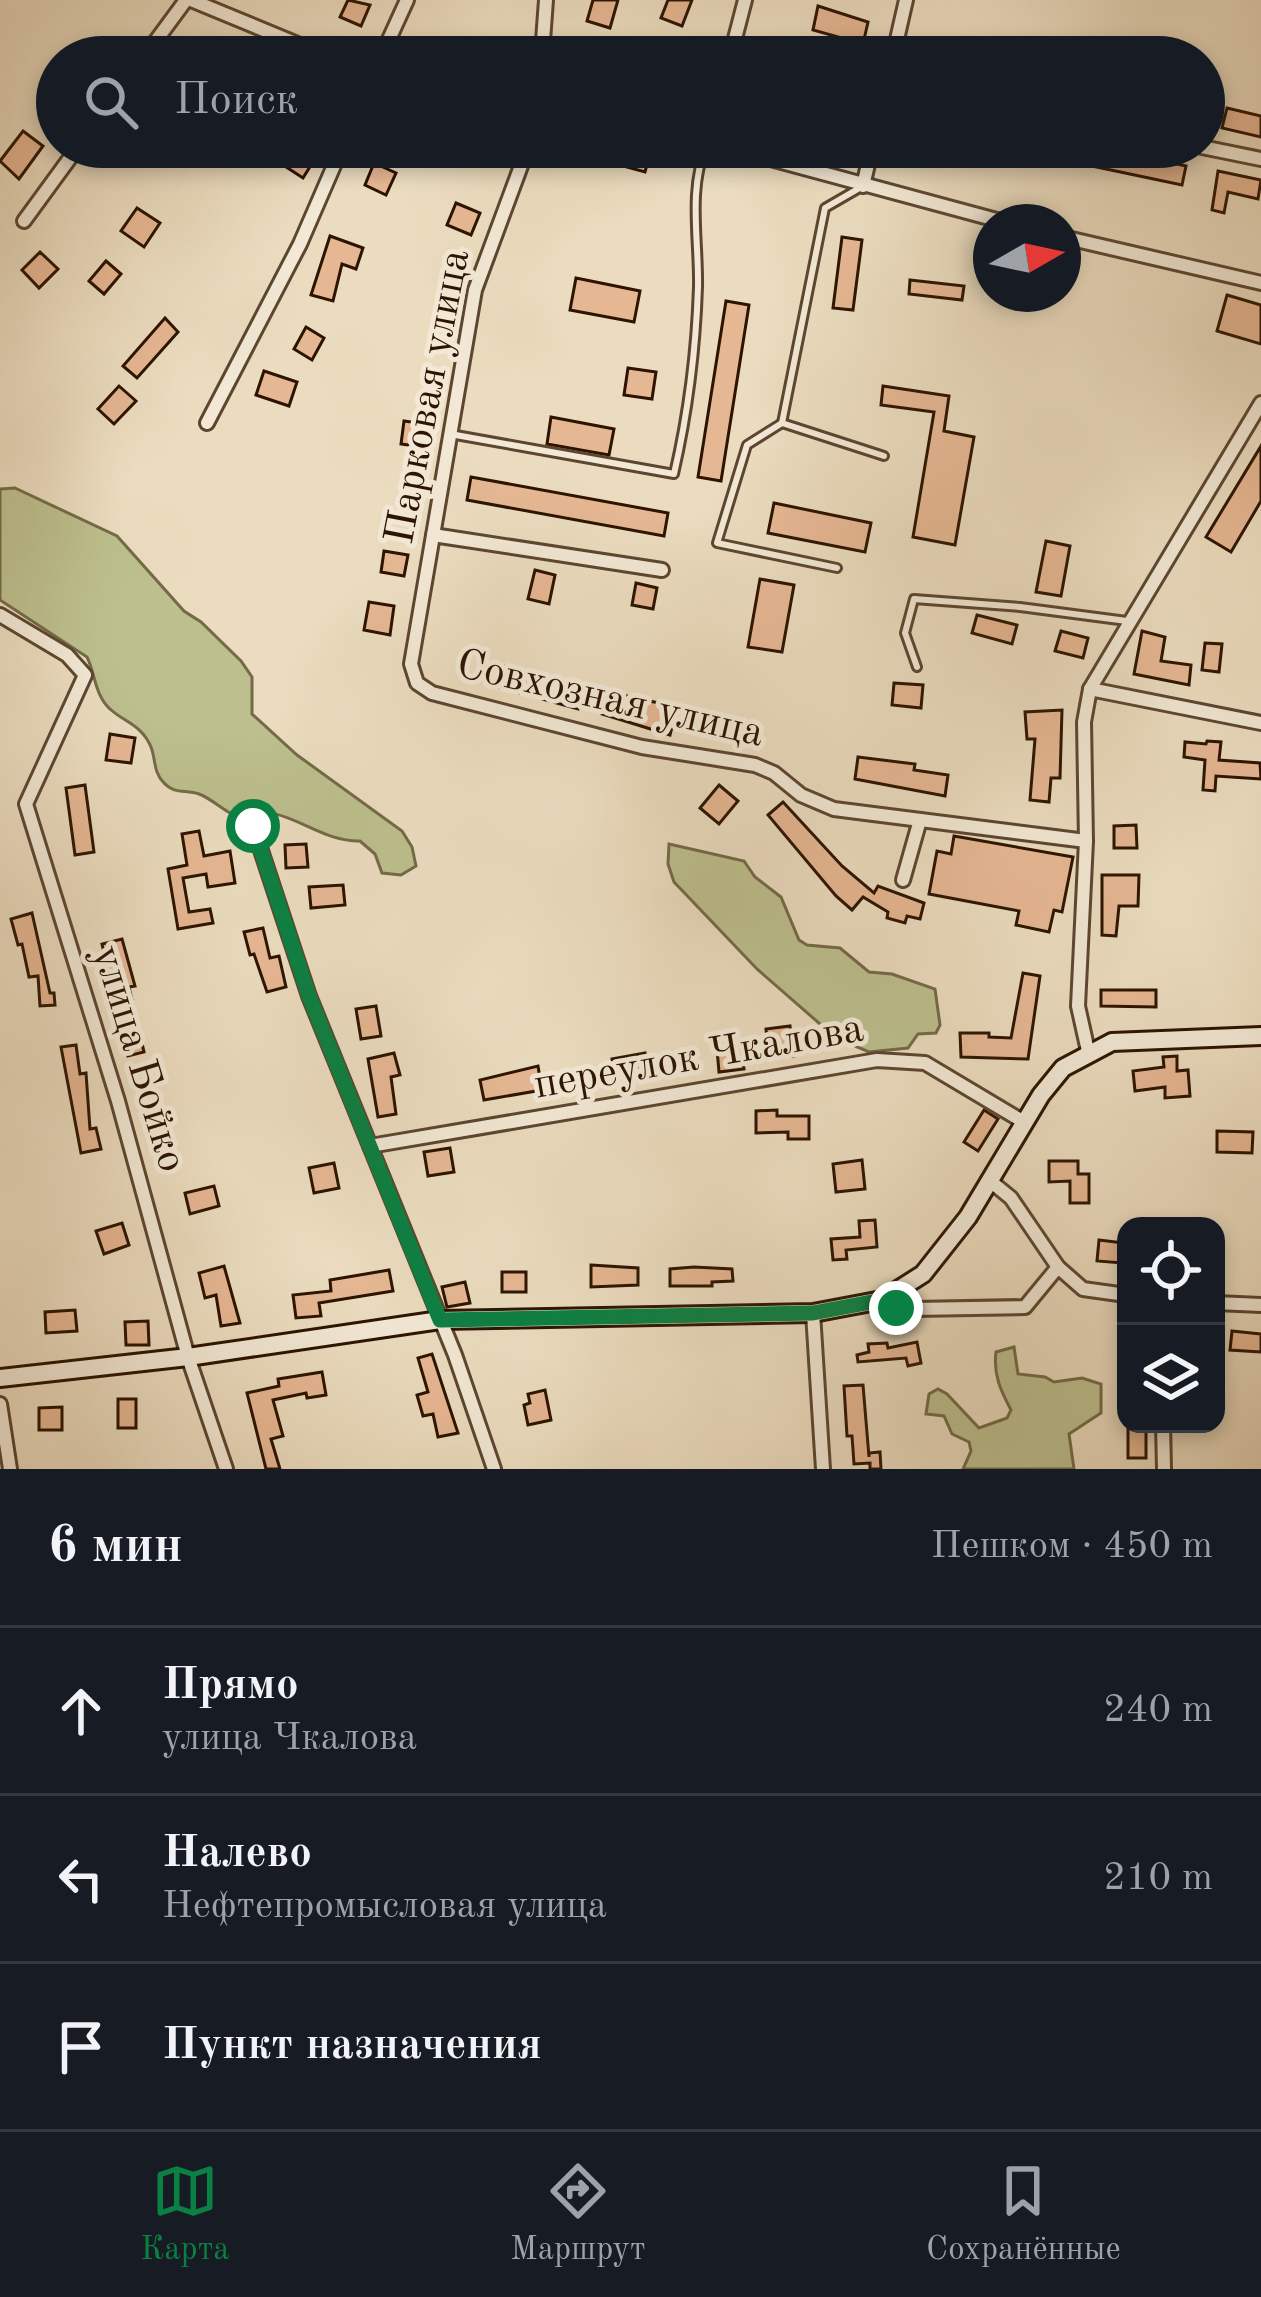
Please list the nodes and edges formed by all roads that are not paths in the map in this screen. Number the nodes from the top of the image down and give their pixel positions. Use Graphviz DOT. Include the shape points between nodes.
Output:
graph roads {
  1 [pos="407,0"];
  2 [pos="545,0"];
  3 [pos="745,0"];
  4 [pos="906,0"];
  5 [pos="196,2"];
  6 [pos="164,36"];
  7 [pos="278,36"];
  8 [pos="391,36"];
  9 [pos="544,36"];
  10 [pos="736,36"];
  11 [pos="898,36"];
  12 [pos="1225,152"];
  13 [pos="1261,159"];
  14 [pos="62,168"];
  15 [pos="333,168"];
  16 [pos="520,168"];
  17 [pos="697,168"];
  18 [pos="800,168"];
  19 [pos="867,168"];
  20 [pos="863,186"];
  21 [pos="973,214"];
  22 [pos="24,220"];
  23 [pos="1081,241"];
  24 [pos="1261,283"];
  25 [pos="1259,412"];
  26 [pos="207,423"];
  27 [pos="782,423"];
  28 [pos="451,434"];
  29 [pos="884,455"];
  30 [pos="433,535"];
  31 [pos="837,568"];
  32 [pos="662,570"];
  33 [pos="0,615"];
  34 [pos="1130,622"];
  35 [pos="411,664"];
  36 [pos="917,668"];
  37 [pos="1090,689"];
  38 [pos="1261,723"];
  39 [pos="920,820"];
  40 [pos="253,826"];
  41 [pos="1086,841"];
  42 [pos="903,880"];
  43 [pos="1261,1036"];
  44 [pos="1088,1052"];
  45 [pos="1024,1122"];
  46 [pos="370,1146"];
  47 [pos="989,1180"];
  48 [pos="1058,1267"];
  49 [pos="1117,1294"];
  50 [pos="882,1300"];
  51 [pos="1225,1303"];
  52 [pos="1261,1305"];
  53 [pos="813,1313"];
  54 [pos="440,1320"];
  55 [pos="188,1357"];
  56 [pos="0,1378"];
  57 [pos="0,1404"];
  58 [pos="1163,1433"];
  59 [pos="10,1469"];
  60 [pos="226,1469"];
  61 [pos="494,1469"];
  62 [pos="823,1469"];
  63 [pos="1164,1469"];
  1 -- 8 [label="street"];
  2 -- 9 [label="street"];
  3 -- 10 [label="street"];
  4 -- 11 [label="street"];
  5 -- 6 [label="street"];
  5 -- 7 [label="street"];
  12 -- 13 [label="street"];
  14 -- 22 [label="street"];
  15 -- 26 [label="street"];
  16 -- 28 [label="street, Парковая улица" via="475,290"];
  17 -- 28 [label="lane" via="698,290 674,474"];
  18 -- 20 [label="street"];
  19 -- 20 [label="street"];
  20 -- 21 [label="street"];
  20 -- 27 [label="lane" via="825,208"];
  23 -- 24 [label="street"];
  25 -- 34 [label="street"];
  27 -- 29 [label="lane"];
  27 -- 31 [label="lane" via="747,445 716,543"];
  28 -- 30 [label="street, Парковая улица"];
  30 -- 32 [label="street"];
  30 -- 35 [label="street, Парковая улица"];
  33 -- 55 [label="street, улица Бойко" via="67,655 85,676 26,804"];
  34 -- 36 [label="lane" via="914,599 905,633"];
  34 -- 37 [label="street"];
  35 -- 39 [label="street, Совхозная улица" via="416,682 432,693 641,747 755,765 834,809"];
  37 -- 38 [label="street"];
  37 -- 41 [label="street"];
  39 -- 41 [label="street, Совхозная улица"];
  39 -- 42 [label="street"];
  40 -- 46 [label="street"];
  41 -- 44 [label="street" via="1078,1006"];
  43 -- 44 [label="main road" via="1142,1038"];
  44 -- 45 [label="main road" via="1063,1068"];
  45 -- 46 [label="street, переулок Чкалова" via="925,1063 904,1059"];
  45 -- 47 [label="main road"];
  46 -- 54 [label="street"];
  47 -- 48 [label="street" via="1011,1198"];
  47 -- 50 [label="main road" via="923,1274"];
  48 -- 49 [label="street" via="1083,1289"];
  48 -- 50 [label="street" via="1025,1307 914,1309"];
  50 -- 53 [label="main road"];
  51 -- 52 [label="street"];
  53 -- 54 [label="main road"];
  53 -- 62 [label="street"];
  54 -- 55 [label="main road"];
  54 -- 61 [label="street"];
  55 -- 56 [label="main road"];
  55 -- 60 [label="street, улица Бойко"];
  57 -- 59 [label="street"];
  58 -- 63 [label="street"];
}
